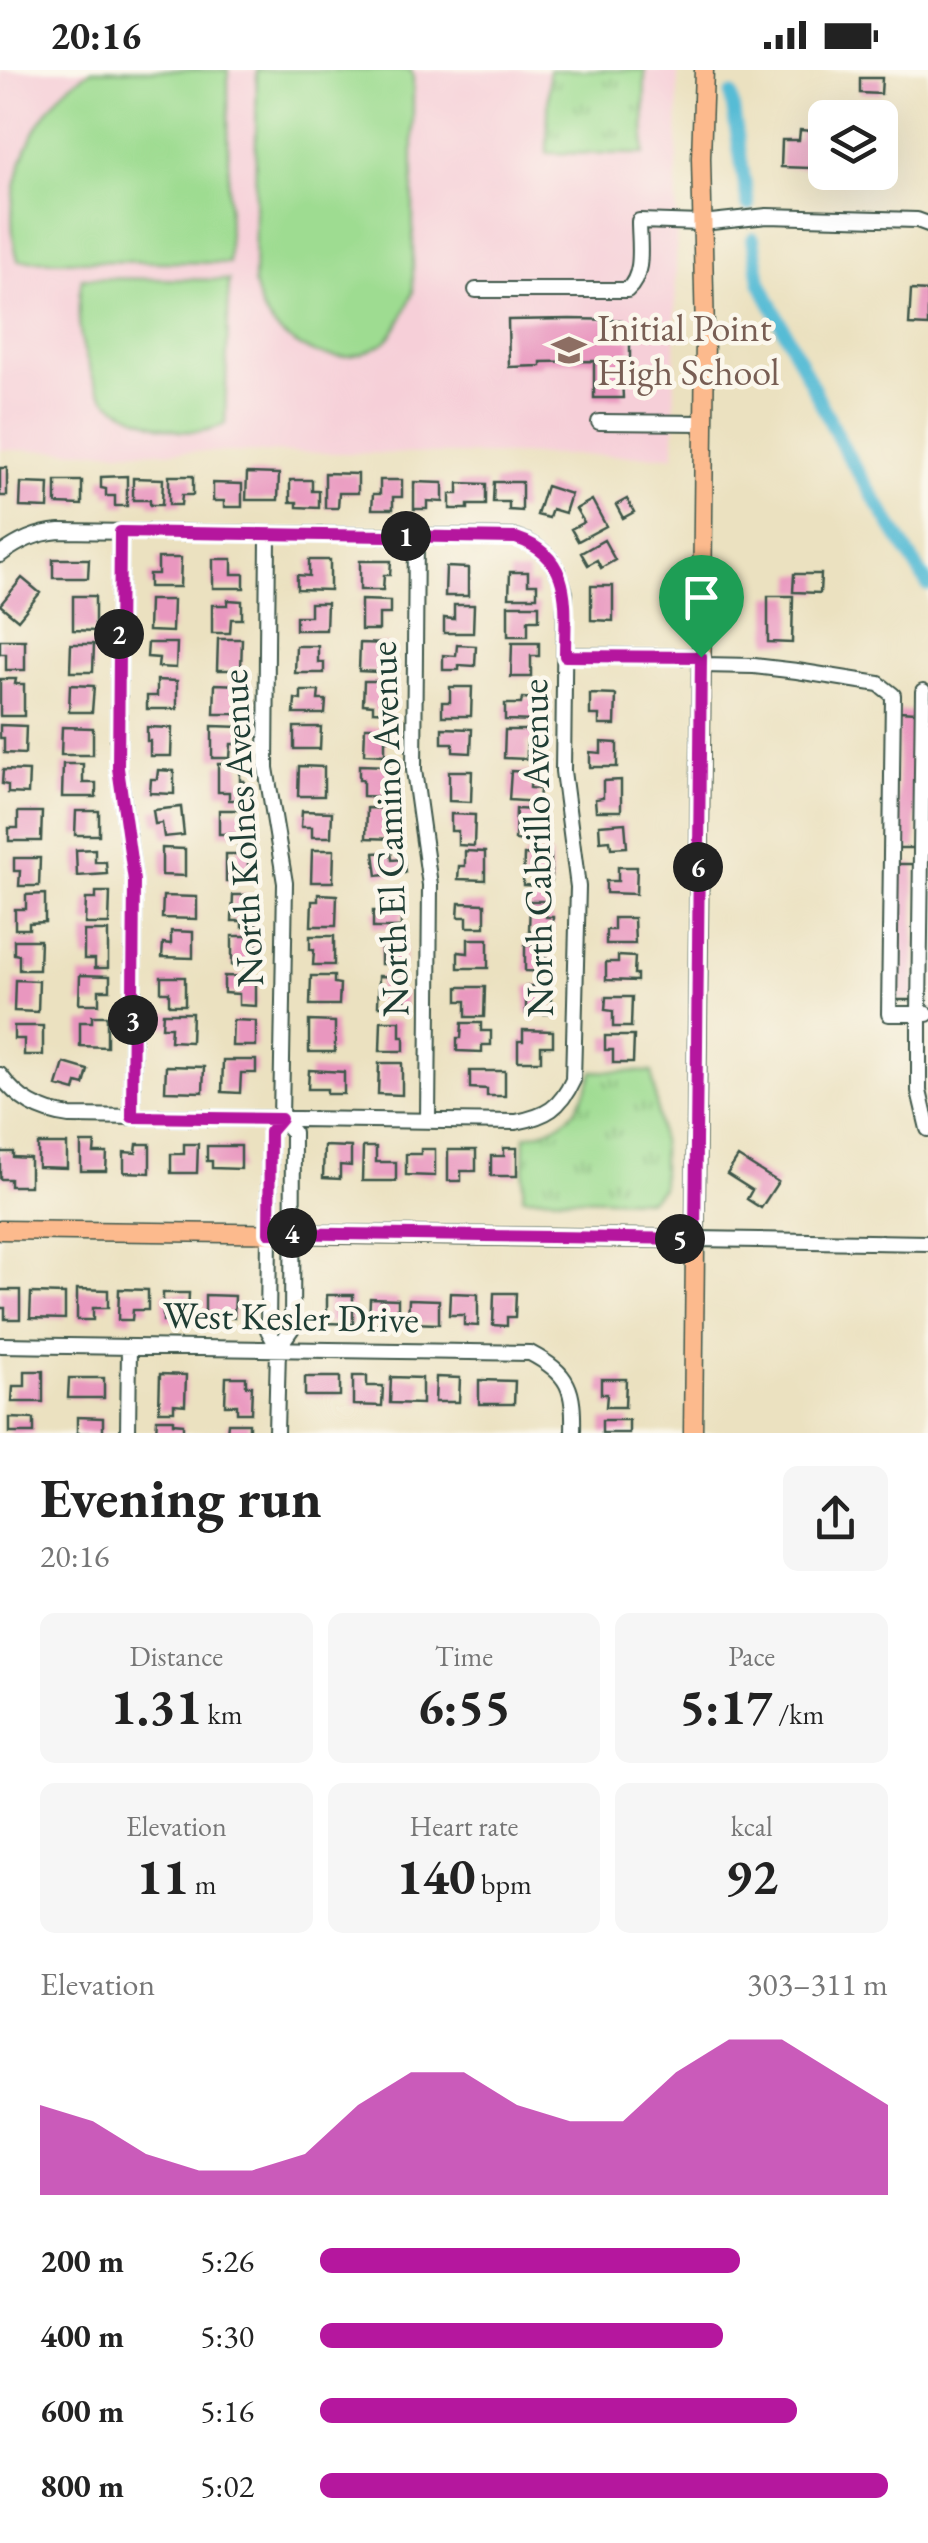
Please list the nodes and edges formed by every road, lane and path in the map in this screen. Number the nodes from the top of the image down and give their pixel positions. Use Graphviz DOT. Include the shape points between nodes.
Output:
graph roads {
  1 [pos="704,70"];
  2 [pos="702,224"];
  3 [pos="928,224"];
  4 [pos="476,290"];
  5 [pos="599,422"];
  6 [pos="704,422"];
  7 [pos="120,532"];
  8 [pos="268,534"];
  9 [pos="416,536"];
  10 [pos="0,555"];
  11 [pos="565,656"];
  12 [pos="701,661"];
  13 [pos="884,688"];
  14 [pos="926,691"];
  15 [pos="892,856"];
  16 [pos="925,856"];
  17 [pos="924,1014"];
  18 [pos="0,1075"];
  19 [pos="923,1091"];
  20 [pos="132,1117"];
  21 [pos="281,1119"];
  22 [pos="428,1120"];
  23 [pos="928,1129"];
  24 [pos="0,1230"];
  25 [pos="292,1232"];
  26 [pos="269,1233"];
  27 [pos="695,1239"];
  28 [pos="928,1243"];
  29 [pos="0,1345"];
  30 [pos="129,1347"];
  31 [pos="278,1348"];
  32 [pos="128,1433"];
  33 [pos="276,1433"];
  34 [pos="573,1433"];
  35 [pos="693,1433"];
  1 -- 2 [label="main road"];
  2 -- 3 [label="street" via="767,216"];
  2 -- 4 [label="street" via="639,221 638,272 627,290"];
  2 -- 6 [label="main road"];
  5 -- 6 [label="street"];
  6 -- 12 [label="main road"];
  7 -- 8 [label="street"];
  7 -- 10 [label="street" via="42,533"];
  7 -- 20 [label="street" via="118,768 134,881"];
  8 -- 9 [label="street"];
  8 -- 21 [label="street, North Kolnes Avenue" via="266,768 284,883"];
  9 -- 11 [label="street, North Cabrillo Avenue" via="516,538 539,548 560,572"];
  9 -- 22 [label="street, North El Camino Avenue" via="414,770 430,885"];
  11 -- 12 [label="street"];
  11 -- 22 [label="street, North Cabrillo Avenue" via="563,771 578,887 573,1080 555,1108 536,1118"];
  12 -- 13 [label="street"];
  12 -- 27 [label="main road"];
  13 -- 14 [label="street"];
  13 -- 15 [label="street" via="893,694 894,713"];
  14 -- 16 [label="street"];
  15 -- 16 [label="street"];
  15 -- 17 [label="street" via="889,1014"];
  16 -- 17 [label="street"];
  17 -- 19 [label="street"];
  18 -- 20 [label="street" via="31,1106 54,1114"];
  19 -- 23 [label="street"];
  20 -- 21 [label="street"];
  21 -- 22 [label="street"];
  21 -- 25 [label="street, North Kolnes Avenue" via="292,1132"];
  21 -- 26 [label="street, North Kolnes Avenue" via="270,1132"];
  24 -- 26 [label="main road"];
  25 -- 26 [label="main road"];
  25 -- 27 [label="main road"];
  25 -- 31 [label="street, North Kolnes Avenue" via="292,1328"];
  26 -- 31 [label="street, North Kolnes Avenue" via="268,1330"];
  27 -- 28 [label="street"];
  27 -- 35 [label="main road"];
  29 -- 30 [label="street, West Kesler Drive"];
  30 -- 31 [label="street, West Kesler Drive"];
  30 -- 32 [label="street"];
  31 -- 33 [label="street, North Kolnes Avenue"];
  31 -- 34 [label="street, West Kesler Drive" via="530,1353 552,1365 568,1386"];
}
